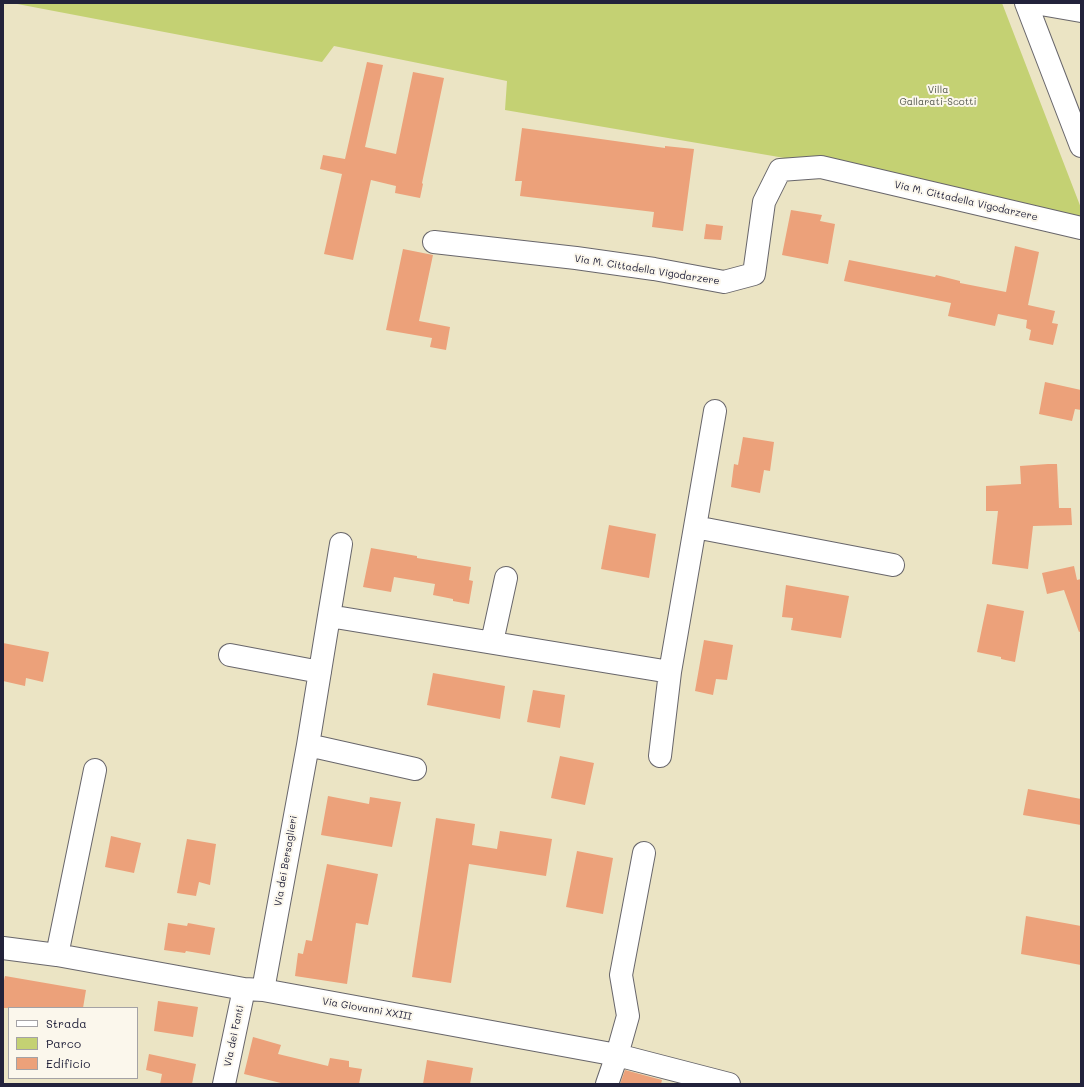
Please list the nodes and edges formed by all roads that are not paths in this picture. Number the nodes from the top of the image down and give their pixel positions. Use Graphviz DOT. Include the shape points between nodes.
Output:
graph roads {
  1 [pos="1026,3"];
  2 [pos="1035,3"];
  3 [pos="1081,11"];
  4 [pos="1081,146"];
  5 [pos="1081,228"];
  6 [pos="434,242"];
  7 [pos="715,411"];
  8 [pos="695,527"];
  9 [pos="341,544"];
  10 [pos="894,566"];
  11 [pos="506,578"];
  12 [pos="329,616"];
  13 [pos="492,642"];
  14 [pos="230,655"];
  15 [pos="320,672"];
  16 [pos="670,672"];
  17 [pos="309,739"];
  18 [pos="660,756"];
  19 [pos="415,769"];
  20 [pos="94,770"];
  21 [pos="644,853"];
  22 [pos="3,948"];
  23 [pos="57,955"];
  24 [pos="254,989"];
  25 [pos="617,1054"];
  26 [pos="224,1084"];
  27 [pos="607,1084"];
  28 [pos="729,1084"];
  1 -- 4 [label="street"];
  2 -- 3 [label="street"];
  5 -- 6 [label="street, Via M. Cittadella Vigodarzere" via="821,167 780,170 764,202 754,274 724,282 576,258"];
  7 -- 8 [label="street"];
  8 -- 10 [label="street"];
  8 -- 16 [label="street"];
  9 -- 12 [label="street, Via dei Bersaglieri"];
  11 -- 13 [label="street"];
  12 -- 13 [label="street"];
  12 -- 15 [label="street, Via dei Bersaglieri"];
  13 -- 16 [label="street"];
  14 -- 15 [label="street"];
  15 -- 17 [label="street, Via dei Bersaglieri"];
  16 -- 18 [label="street"];
  17 -- 19 [label="street"];
  17 -- 24 [label="street, Via dei Bersaglieri"];
  20 -- 23 [label="street"];
  21 -- 25 [label="street" via="621,975 628,1016"];
  22 -- 23 [label="street, Via Giovanni XXIII"];
  23 -- 24 [label="street, Via Giovanni XXIII"];
  24 -- 25 [label="street, Via Giovanni XXIII"];
  24 -- 26 [label="street, Via dei Fanti"];
  25 -- 27 [label="street"];
  25 -- 28 [label="street, Via Giovanni XXIII"];
}
